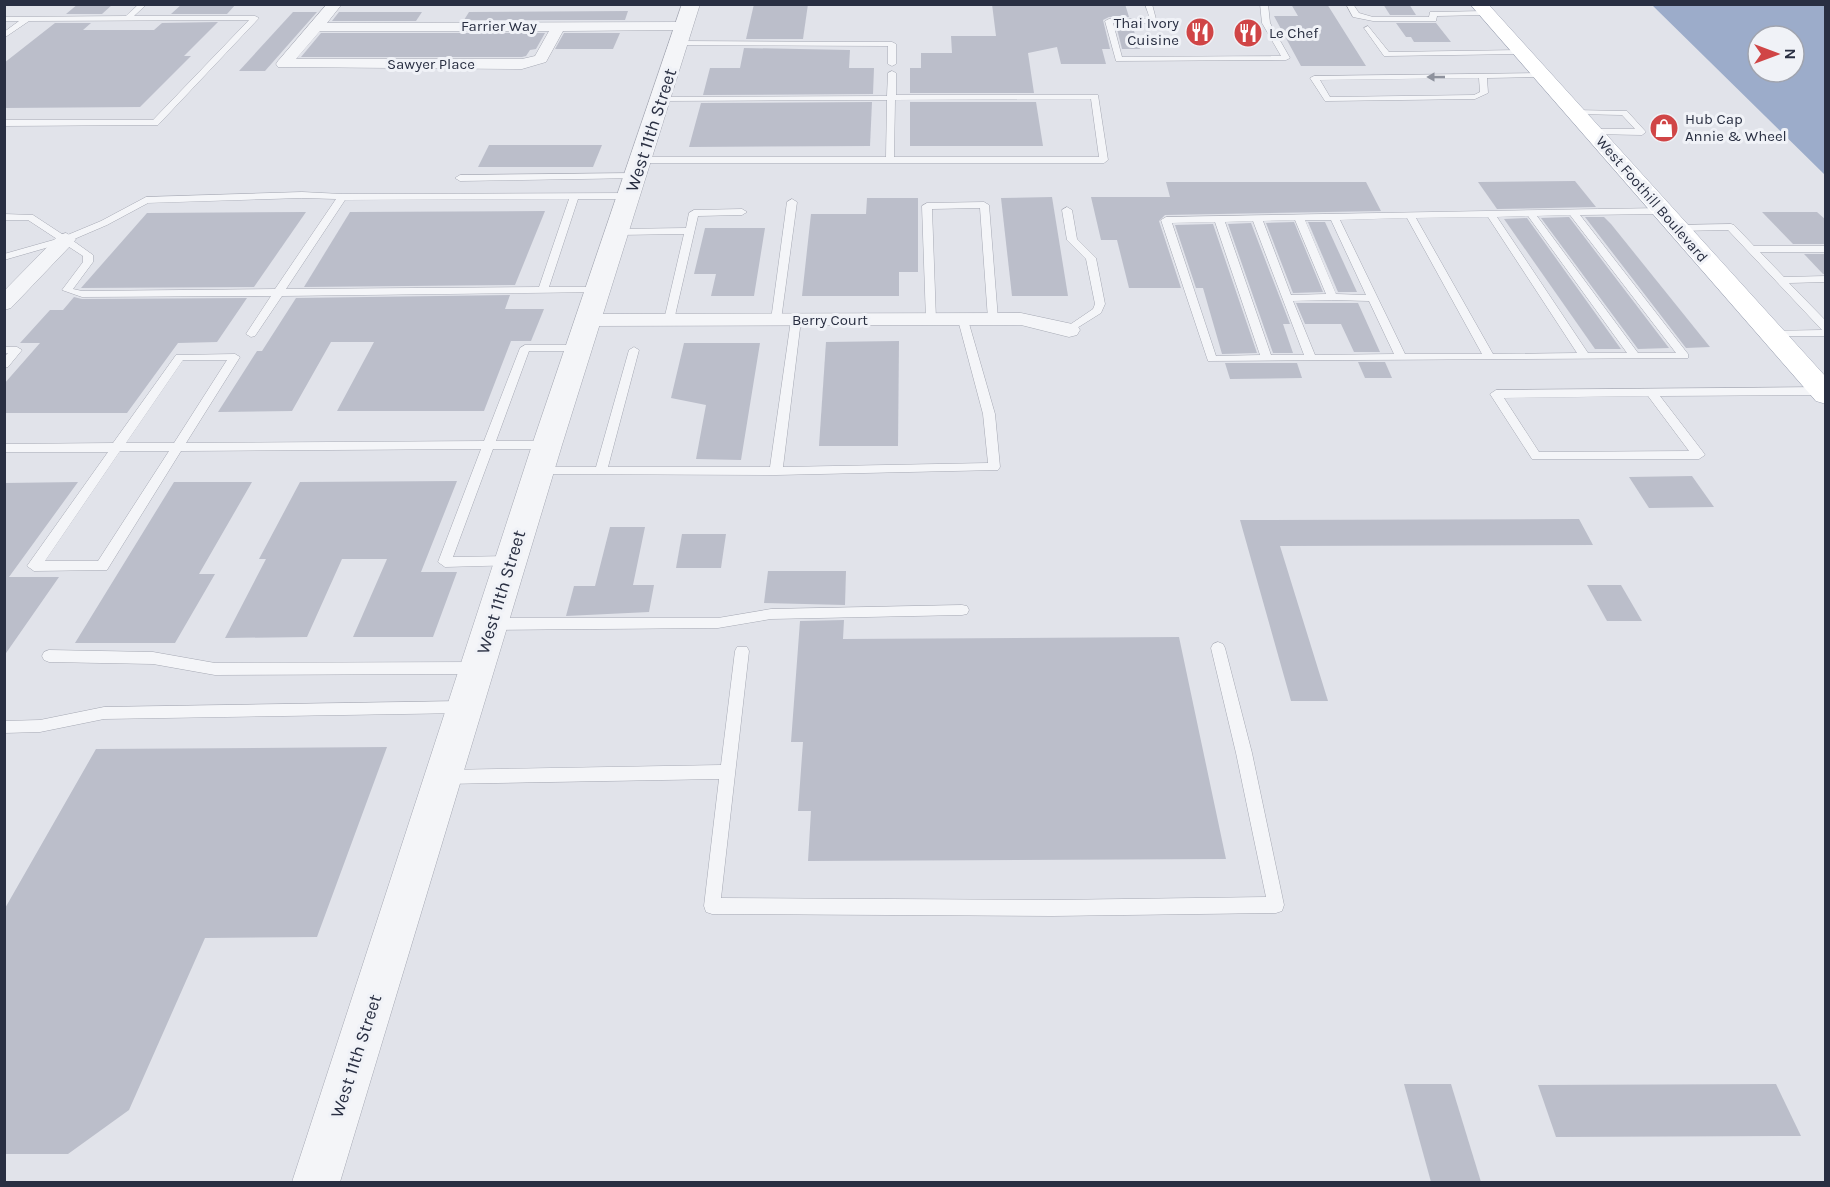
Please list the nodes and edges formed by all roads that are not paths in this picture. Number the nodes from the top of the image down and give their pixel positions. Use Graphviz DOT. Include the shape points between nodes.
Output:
graph roads {
  1 [pos="144,4"];
  2 [pos="335,4"];
  3 [pos="1148,4"];
  4 [pos="1264,4"];
  5 [pos="1349,4"];
  6 [pos="1481,9"];
  7 [pos="442,12"];
  8 [pos="630,12"];
  9 [pos="4,19"];
  10 [pos="27,19"];
  11 [pos="126,19"];
  12 [pos="684,24"];
  13 [pos="432,26"];
  14 [pos="316,27"];
  15 [pos="558,27"];
  16 [pos="623,27"];
  17 [pos="1368,28"];
  18 [pos="4,36"];
  19 [pos="1520,52"];
  20 [pos="892,63"];
  21 [pos="891,74"];
  22 [pos="1541,75"];
  23 [pos="1483,76"];
  24 [pos="890,98"];
  25 [pos="661,99"];
  26 [pos="1575,112"];
  27 [pos="4,123"];
  28 [pos="1593,132"];
  29 [pos="890,160"];
  30 [pos="636,177"];
  31 [pos="460,178"];
  32 [pos="574,196"];
  33 [pos="342,197"];
  34 [pos="792,202"];
  35 [pos="1067,210"];
  36 [pos="742,212"];
  37 [pos="1573,213"];
  38 [pos="1491,214"];
  39 [pos="1531,214"];
  40 [pos="1410,216"];
  41 [pos="4,217"];
  42 [pos="1334,217"];
  43 [pos="1299,218"];
  44 [pos="1219,219"];
  45 [pos="1257,219"];
  46 [pos="1670,220"];
  47 [pos="690,231"];
  48 [pos="617,232"];
  49 [pos="66,239"];
  50 [pos="1751,249"];
  51 [pos="1826,249"];
  52 [pos="4,257"];
  53 [pos="1826,279"];
  54 [pos="1780,280"];
  55 [pos="543,291"];
  56 [pos="280,293"];
  57 [pos="1332,297"];
  58 [pos="1287,298"];
  59 [pos="1372,298"];
  60 [pos="4,304"];
  61 [pos="588,319"];
  62 [pos="993,319"];
  63 [pos="669,320"];
  64 [pos="786,320"];
  65 [pos="931,320"];
  66 [pos="963,320"];
  67 [pos="1826,328"];
  68 [pos="1069,330"];
  69 [pos="1826,333"];
  70 [pos="251,334"];
  71 [pos="1771,334"];
  72 [pos="4,350"];
  73 [pos="634,350"];
  74 [pos="1635,356"];
  75 [pos="1401,357"];
  76 [pos="1489,357"];
  77 [pos="1585,357"];
  78 [pos="1266,358"];
  79 [pos="1311,358"];
  80 [pos="4,364"];
  81 [pos="1651,393"];
  82 [pos="1824,393"];
  83 [pos="489,446"];
  84 [pos="179,447"];
  85 [pos="4,448"];
  86 [pos="117,448"];
  87 [pos="543,458"];
  88 [pos="601,471"];
  89 [pos="776,471"];
  90 [pos="510,561"];
  91 [pos="962,610"];
  92 [pos="491,624"];
  93 [pos="1218,648"];
  94 [pos="742,651"];
  95 [pos="49,656"];
  96 [pos="477,668"];
  97 [pos="464,707"];
  98 [pos="4,727"];
  99 [pos="728,772"];
  100 [pos="444,777"];
  101 [pos="316,1182"];
  1 -- 11 [label="lane"];
  2 -- 14 [label="street"];
  3 -- 4 [label="lane" via="1154,21 1109,21 1119,59 1286,58 1266,22"];
  5 -- 6 [label="lane" via="1356,15 1373,19 1433,19 1433,14"];
  6 -- 19 [label="main road, West Foothill Boulevard"];
  7 -- 13 [label="street"];
  8 -- 16 [label="street"];
  9 -- 10 [label="lane"];
  10 -- 11 [label="lane"];
  10 -- 18 [label="lane"];
  11 -- 27 [label="lane" via="255,18 155,123"];
  12 -- 16 [label="street, Farrier Way"];
  12 -- 20 [label="lane" via="892,44"];
  12 -- 25 [label="street, West 11th Street"];
  13 -- 14 [label="street, Farrier Way"];
  13 -- 15 [label="street, Farrier Way"];
  14 -- 15 [label="street, Sawyer Place" via="284,64 522,64 541,59"];
  15 -- 16 [label="street, Farrier Way"];
  17 -- 19 [label="lane" via="1387,54"];
  19 -- 22 [label="main road, West Foothill Boulevard"];
  21 -- 24 [label="lane"];
  22 -- 23 [label="lane"];
  22 -- 26 [label="main road, West Foothill Boulevard"];
  23 -- 23 [label="lane, one-way" via="1389,77 1314,78 1328,99 1475,97 1484,93"];
  24 -- 25 [label="lane"];
  24 -- 29 [label="lane"];
  24 -- 29 [label="lane" via="1095,96 1104,160"];
  25 -- 30 [label="street, West 11th Street"];
  26 -- 28 [label="main road, West Foothill Boulevard"];
  26 -- 28 [label="lane" via="1624,113 1642,132"];
  28 -- 46 [label="main road, West Foothill Boulevard"];
  29 -- 30 [label="lane"];
  30 -- 31 [label="lane"];
  30 -- 32 [label="lane"];
  30 -- 48 [label="street, West 11th Street"];
  32 -- 33 [label="lane"];
  32 -- 55 [label="lane"];
  33 -- 49 [label="lane" via="146,200"];
  33 -- 56 [label="lane"];
  34 -- 64 [label="lane"];
  35 -- 68 [label="lane" via="1072,240 1091,258 1100,304"];
  36 -- 47 [label="lane" via="694,213"];
  37 -- 39 [label="lane"];
  37 -- 46 [label="lane"];
  37 -- 74 [label="lane" via="1684,356"];
  38 -- 39 [label="lane"];
  38 -- 40 [label="lane"];
  38 -- 77 [label="lane"];
  39 -- 74 [label="lane"];
  40 -- 42 [label="lane"];
  40 -- 76 [label="lane"];
  41 -- 49 [label="lane" via="30,217"];
  42 -- 43 [label="lane"];
  42 -- 59 [label="lane"];
  43 -- 45 [label="lane"];
  43 -- 57 [label="lane"];
  44 -- 45 [label="lane"];
  44 -- 78 [label="lane"];
  44 -- 78 [label="lane" via="1166,220 1212,358"];
  45 -- 58 [label="lane"];
  46 -- 50 [label="lane" via="1731,227"];
  46 -- 71 [label="main road, West Foothill Boulevard"];
  47 -- 48 [label="lane"];
  47 -- 63 [label="lane"];
  48 -- 61 [label="street, West 11th Street"];
  49 -- 52 [label="lane"];
  49 -- 56 [label="lane" via="88,255 88,262 67,290"];
  49 -- 60 [label="street"];
  50 -- 51 [label="lane"];
  50 -- 54 [label="lane"];
  53 -- 54 [label="lane"];
  54 -- 67 [label="lane"];
  55 -- 56 [label="lane"];
  55 -- 61 [label="lane"];
  56 -- 70 [label="lane"];
  57 -- 58 [label="lane"];
  57 -- 59 [label="lane"];
  58 -- 79 [label="lane"];
  59 -- 75 [label="lane"];
  61 -- 63 [label="street, Berry Court"];
  61 -- 83 [label="lane" via="525,348"];
  61 -- 87 [label="street, West 11th Street"];
  62 -- 65 [label="lane" via="984,205 927,206"];
  62 -- 66 [label="street, Berry Court"];
  62 -- 68 [label="street, Berry Court" via="1021,319"];
  63 -- 64 [label="street, Berry Court"];
  64 -- 65 [label="street, Berry Court"];
  64 -- 89 [label="lane"];
  65 -- 66 [label="street, Berry Court"];
  66 -- 89 [label="lane" via="989,414 994,467"];
  69 -- 71 [label="lane"];
  71 -- 82 [label="main road, West Foothill Boulevard"];
  72 -- 80 [label="lane" via="17,350"];
  73 -- 88 [label="lane"];
  74 -- 77 [label="lane"];
  75 -- 76 [label="lane"];
  75 -- 79 [label="lane"];
  76 -- 77 [label="lane"];
  78 -- 79 [label="lane"];
  81 -- 81 [label="lane" via="1568,394 1496,394 1536,456 1699,455"];
  81 -- 82 [label="lane"];
  83 -- 84 [label="lane"];
  83 -- 87 [label="lane"];
  83 -- 90 [label="lane" via="445,562"];
  84 -- 86 [label="lane"];
  84 -- 86 [label="lane" via="235,357 180,357"];
  84 -- 86 [label="lane" via="102,566 34,566"];
  85 -- 86 [label="lane"];
  87 -- 88 [label="lane"];
  87 -- 90 [label="street, West 11th Street"];
  88 -- 89 [label="lane"];
  90 -- 92 [label="street, West 11th Street"];
  91 -- 92 [label="lane" via="771,614 717,623"];
  92 -- 96 [label="street, West 11th Street"];
  93 -- 99 [label="lane" via="1276,905 712,906"];
  94 -- 99 [label="lane"];
  95 -- 96 [label="lane" via="179,659 215,669"];
  96 -- 97 [label="street, West 11th Street"];
  97 -- 98 [label="lane" via="104,713 40,726"];
  97 -- 100 [label="street, West 11th Street"];
  99 -- 100 [label="lane"];
  100 -- 101 [label="street, West 11th Street"];
}
